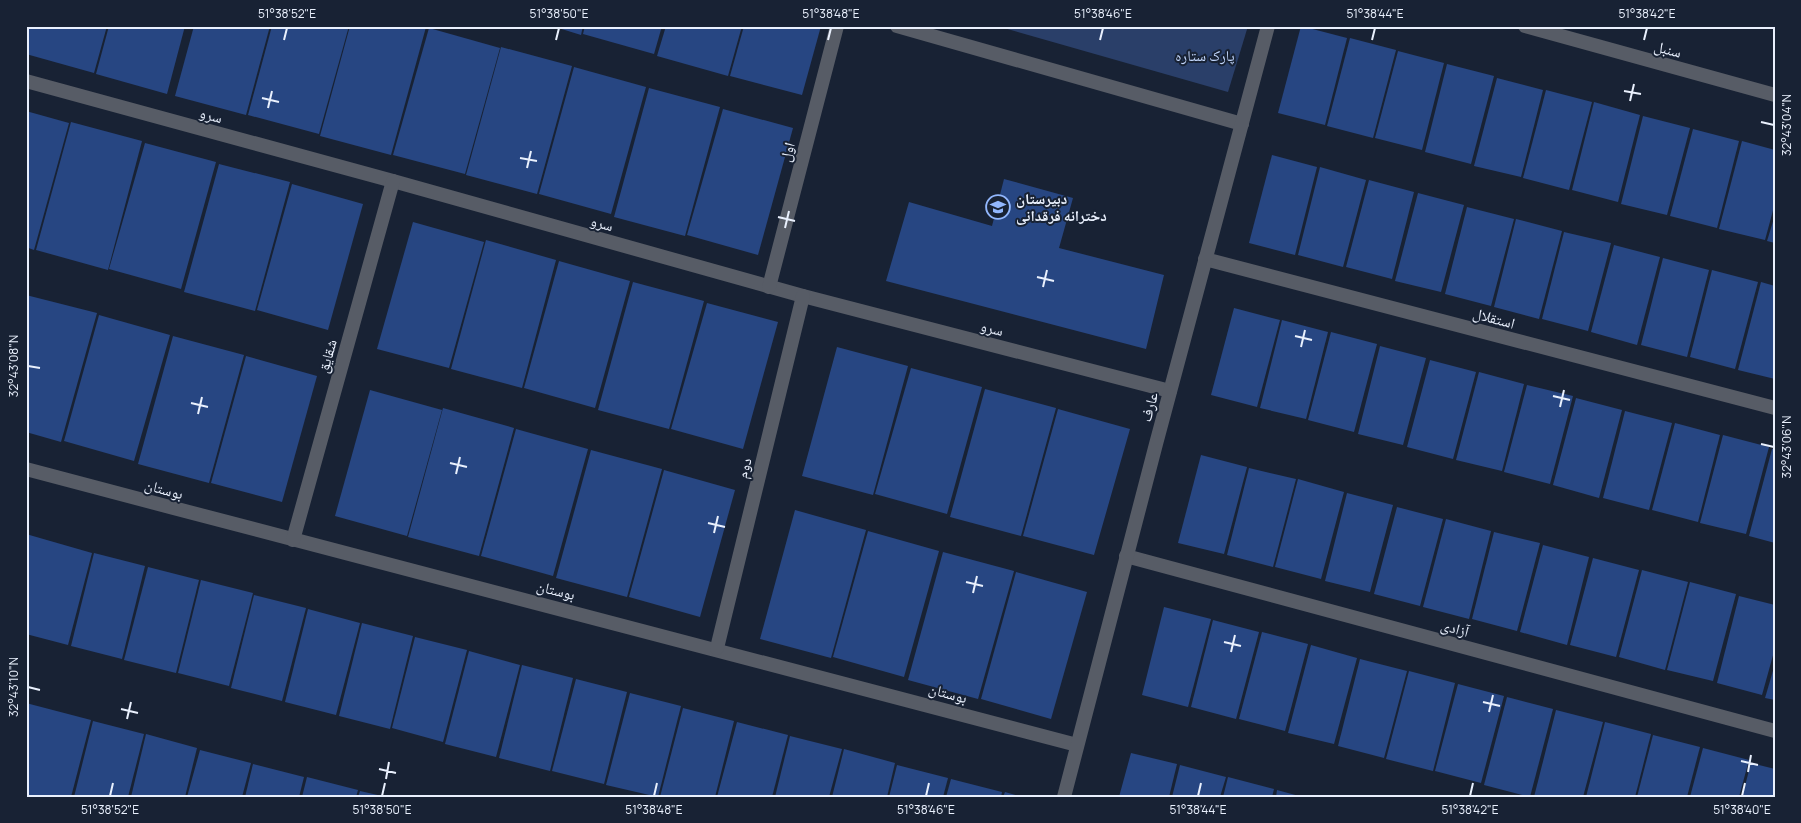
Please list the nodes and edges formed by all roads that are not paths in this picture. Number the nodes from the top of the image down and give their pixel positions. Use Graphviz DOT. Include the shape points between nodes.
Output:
graph roads {
  1 [pos="837,26"];
  2 [pos="1268,26"];
  3 [pos="1525,26"];
  4 [pos="902,27"];
  5 [pos="26,82"];
  6 [pos="1775,95"];
  7 [pos="1242,124"];
  8 [pos="393,181"];
  9 [pos="1205,259"];
  10 [pos="769,287"];
  11 [pos="803,296"];
  12 [pos="1170,391"];
  13 [pos="1775,408"];
  14 [pos="26,469"];
  15 [pos="293,540"];
  16 [pos="1126,556"];
  17 [pos="716,648"];
  18 [pos="1775,731"];
  19 [pos="1077,745"];
  20 [pos="1064,797"];
  1 -- 10 [label="street, اول"];
  2 -- 7 [label="street, عارف"];
  3 -- 6 [label="street, سنبل"];
  4 -- 7 [label="street"];
  5 -- 8 [label="street, سرو"];
  7 -- 9 [label="street, عارف"];
  8 -- 10 [label="street, سرو"];
  8 -- 15 [label="street, شقایق"];
  9 -- 12 [label="street, عارف"];
  9 -- 13 [label="street, استقلال"];
  10 -- 11 [label="street, سرو"];
  11 -- 12 [label="street, سرو"];
  11 -- 17 [label="street, دوم"];
  12 -- 16 [label="street, عارف"];
  14 -- 15 [label="street, بوستان"];
  15 -- 17 [label="street, بوستان"];
  16 -- 18 [label="street, آزادی"];
  16 -- 19 [label="street, عارف"];
  17 -- 19 [label="street, بوستان"];
  19 -- 20 [label="street, عارف"];
}
